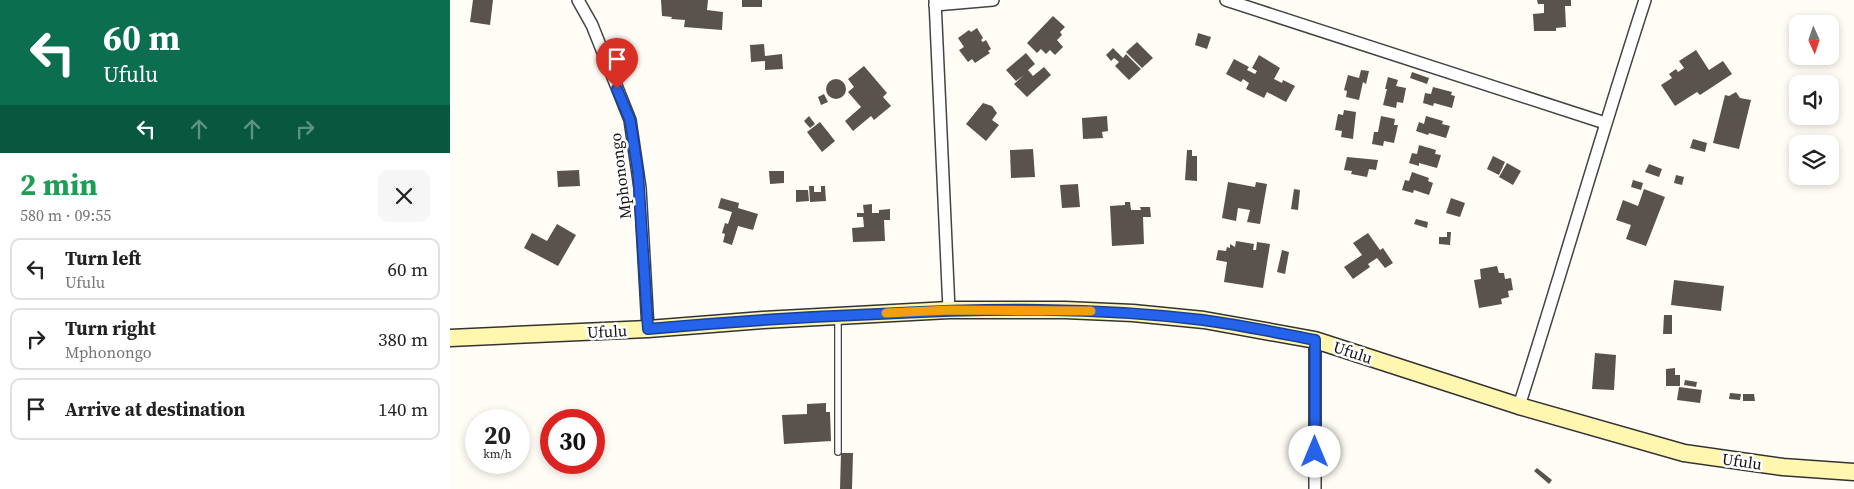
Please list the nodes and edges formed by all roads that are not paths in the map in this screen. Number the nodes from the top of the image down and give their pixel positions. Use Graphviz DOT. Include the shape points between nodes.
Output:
graph roads {
  1 [pos="578,0"];
  2 [pos="993,0"];
  3 [pos="1226,0"];
  4 [pos="1645,0"];
  5 [pos="935,3"];
  6 [pos="1605,123"];
  7 [pos="949,310"];
  8 [pos="838,316"];
  9 [pos="648,329"];
  10 [pos="450,338"];
  11 [pos="1315,340"];
  12 [pos="1519,406"];
  13 [pos="838,452"];
  14 [pos="1854,472"];
  15 [pos="1315,489"];
  1 -- 9 [label="street, Mphonongo" via="592,25 630,120 640,188"];
  2 -- 5 [label="street"];
  3 -- 6 [label="street"];
  4 -- 6 [label="street"];
  5 -- 7 [label="street"];
  6 -- 12 [label="street"];
  7 -- 8 [label="street, Ufulu"];
  7 -- 11 [label="street, Ufulu" via="1133,313 1204,320"];
  8 -- 9 [label="street, Ufulu"];
  8 -- 13 [label="lane"];
  9 -- 10 [label="street, Ufulu"];
  11 -- 12 [label="street, Ufulu"];
  11 -- 15 [label="street"];
  12 -- 14 [label="street, Ufulu" via="1684,454 1782,467"];
}
